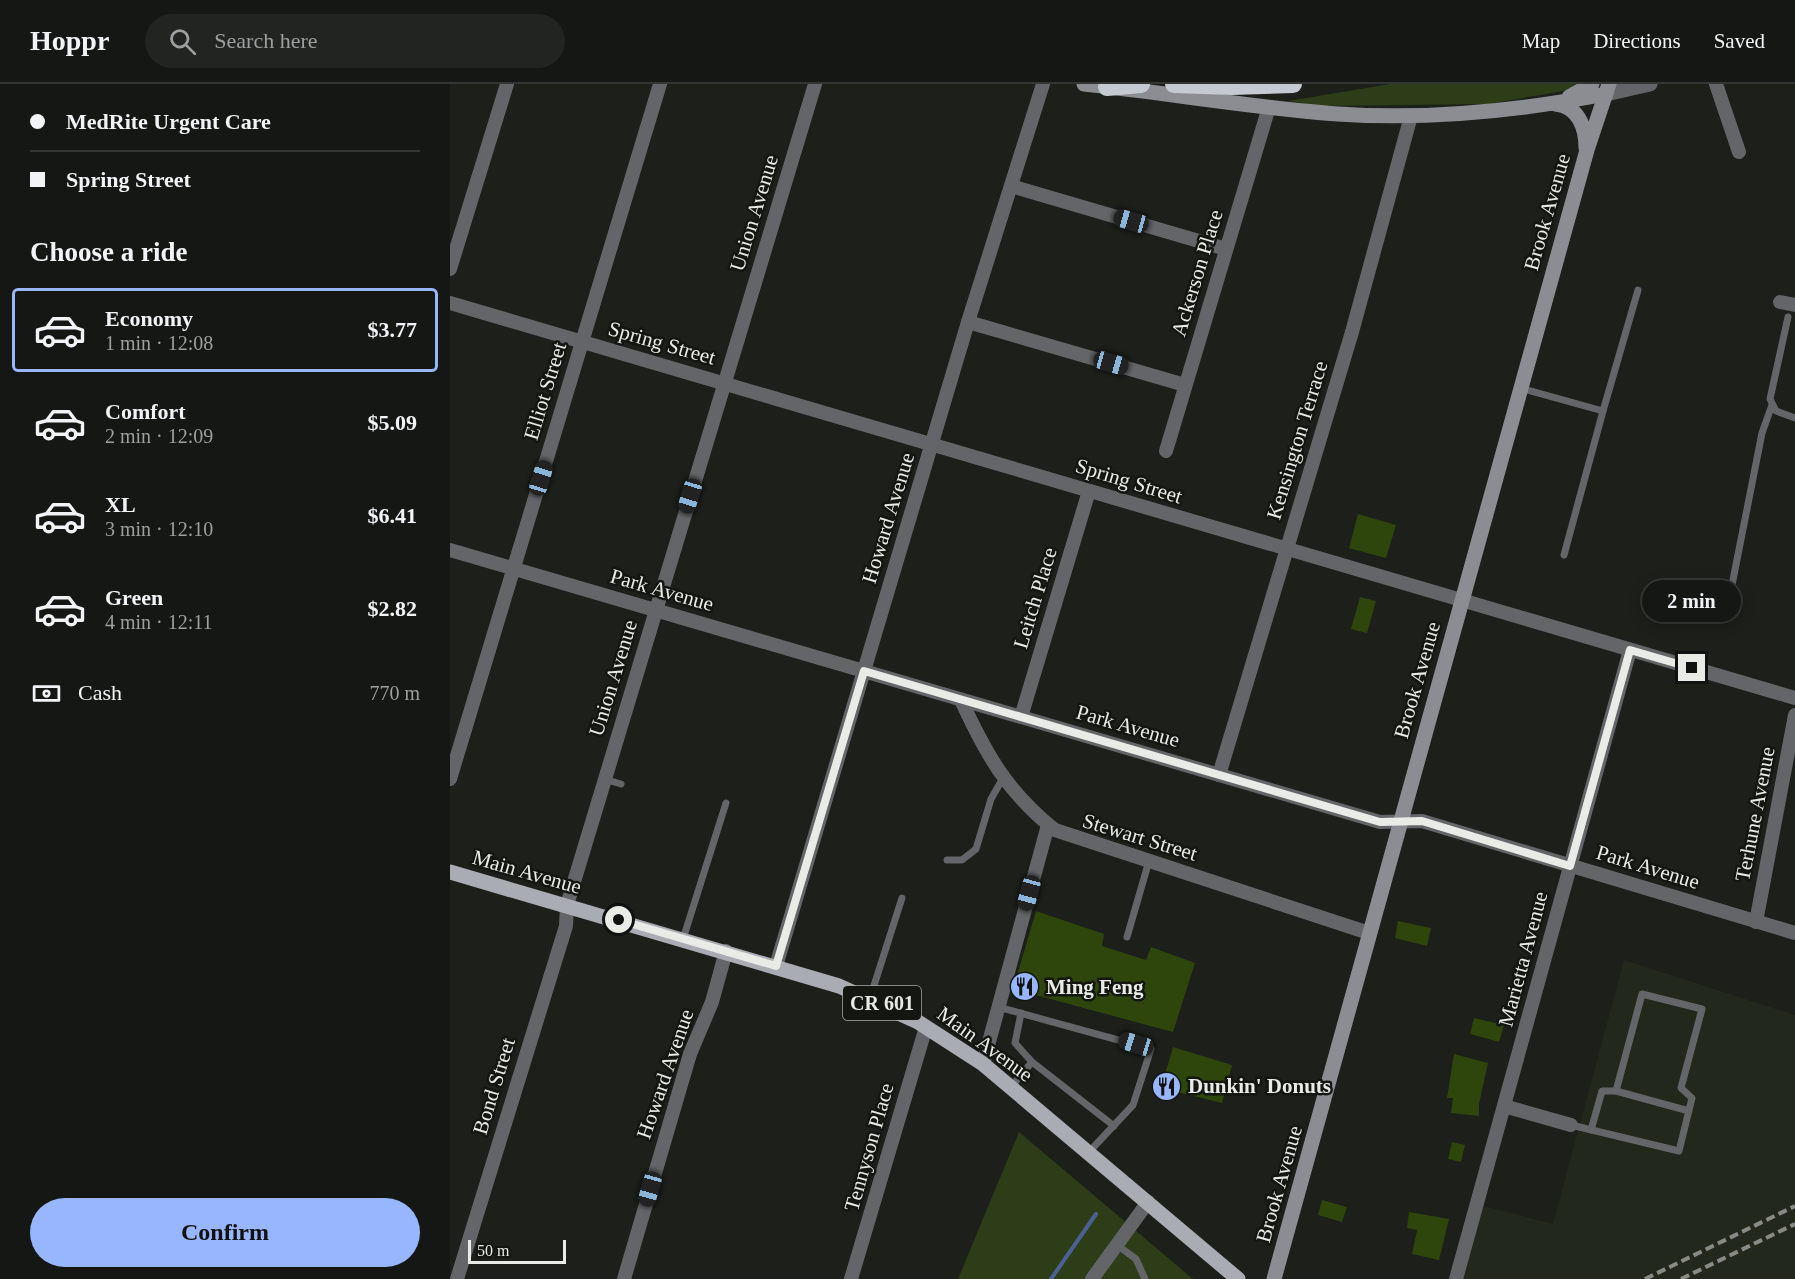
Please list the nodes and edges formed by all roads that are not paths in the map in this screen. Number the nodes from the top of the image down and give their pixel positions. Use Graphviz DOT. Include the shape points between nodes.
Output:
graph roads {
  1 [pos="507,84"];
  2 [pos="660,84"];
  3 [pos="815,84"];
  4 [pos="1043,84"];
  5 [pos="1084,84"];
  6 [pos="1141,84"];
  7 [pos="1174,84"];
  8 [pos="1293,84"];
  9 [pos="1592,84"];
  10 [pos="1650,84"];
  11 [pos="1716,84"];
  12 [pos="1107,87"];
  13 [pos="1607,89"];
  14 [pos="1549,104"];
  15 [pos="1269,107"];
  16 [pos="1411,116"];
  17 [pos="1587,150"];
  18 [pos="1739,152"];
  19 [pos="1011,186"];
  20 [pos="1226,249"];
  21 [pos="450,268"];
  22 [pos="1638,290"];
  23 [pos="450,303"];
  24 [pos="1780,303"];
  25 [pos="1791,311"];
  26 [pos="968,322"];
  27 [pos="582,341"];
  28 [pos="724,383"];
  29 [pos="1185,385"];
  30 [pos="1520,388"];
  31 [pos="1772,405"];
  32 [pos="1603,411"];
  33 [pos="1795,418"];
  34 [pos="932,444"];
  35 [pos="1166,451"];
  36 [pos="1089,491"];
  37 [pos="450,550"];
  38 [pos="1286,550"];
  39 [pos="1564,555"];
  40 [pos="513,568"];
  41 [pos="1732,585"];
  42 [pos="1461,601"];
  43 [pos="656,610"];
  44 [pos="1630,650"];
  45 [pos="864,671"];
  46 [pos="1795,698"];
  47 [pos="961,699"];
  48 [pos="1795,714"];
  49 [pos="1021,717"];
  50 [pos="1220,775"];
  51 [pos="1004,778"];
  52 [pos="450,779"];
  53 [pos="604,779"];
  54 [pos="621,784"];
  55 [pos="726,803"];
  56 [pos="1399,821"];
  57 [pos="1048,825"];
  58 [pos="947,860"];
  59 [pos="1149,861"];
  60 [pos="1570,866"];
  61 [pos="450,872"];
  62 [pos="902,898"];
  63 [pos="567,905"];
  64 [pos="1756,922"];
  65 [pos="1369,933"];
  66 [pos="1795,933"];
  67 [pos="1127,937"];
  68 [pos="683,939"];
  69 [pos="726,951"];
  70 [pos="776,966"];
  71 [pos="870,998"];
  72 [pos="998,1007"];
  73 [pos="1021,1013"];
  74 [pos="926,1027"];
  75 [pos="1032,1062"];
  76 [pos="983,1064"];
  77 [pos="1011,1087"];
  78 [pos="1616,1091"];
  79 [pos="1504,1106"];
  80 [pos="1689,1111"];
  81 [pos="1572,1125"];
  82 [pos="1114,1126"];
  83 [pos="1591,1130"];
  84 [pos="1089,1152"];
  85 [pos="1148,1203"];
  86 [pos="1117,1245"];
  87 [pos="457,1279"];
  88 [pos="624,1279"];
  89 [pos="851,1279"];
  90 [pos="1092,1279"];
  91 [pos="1145,1279"];
  92 [pos="1238,1279"];
  93 [pos="1274,1279"];
  94 [pos="1456,1279"];
  1 -- 21 [label="street"];
  2 -- 27 [label="street, Elliot Street"];
  3 -- 28 [label="street, Union Avenue"];
  4 -- 19 [label="street, Howard Avenue"];
  5 -- 12 [label="main road"];
  6 -- 12 [label="highway"];
  7 -- 8 [label="highway"];
  9 -- 14 [label="main road"];
  10 -- 13 [label="street"];
  11 -- 18 [label="street"];
  12 -- 15 [label="main road"];
  13 -- 14 [label="main road"];
  13 -- 17 [label="main road, Brook Avenue"];
  14 -- 16 [label="main road"];
  14 -- 17 [label="main road" via="1562,105 1577,114 1585,131"];
  15 -- 16 [label="main road"];
  15 -- 20 [label="street, Ackerson Place"];
  16 -- 38 [label="street, Kensington Terrace" via="1352,332"];
  17 -- 30 [label="main road, Brook Avenue"];
  19 -- 20 [label="street"];
  19 -- 26 [label="street, Howard Avenue"];
  20 -- 29 [label="street, Ackerson Place"];
  22 -- 32 [label="lane"];
  23 -- 27 [label="street, Spring Street"];
  24 -- 25 [label="street"];
  25 -- 31 [label="lane" via="1771,391"];
  26 -- 29 [label="street"];
  26 -- 34 [label="street, Howard Avenue"];
  27 -- 28 [label="street, Spring Street"];
  27 -- 40 [label="street, Elliot Street"];
  28 -- 34 [label="street, Spring Street"];
  28 -- 43 [label="street, Union Avenue"];
  29 -- 35 [label="street, Ackerson Place"];
  30 -- 32 [label="lane"];
  30 -- 42 [label="main road, Brook Avenue"];
  31 -- 33 [label="lane" via="1781,415"];
  31 -- 41 [label="lane" via="1762,433"];
  32 -- 39 [label="lane"];
  34 -- 36 [label="street, Spring Street"];
  34 -- 45 [label="street, Howard Avenue"];
  36 -- 38 [label="street, Spring Street"];
  36 -- 49 [label="street, Leitch Place"];
  37 -- 40 [label="street, Park Avenue"];
  38 -- 42 [label="street, Spring Street"];
  38 -- 50 [label="street, Kensington Terrace"];
  40 -- 43 [label="street, Park Avenue"];
  40 -- 52 [label="street, Elliot Street"];
  42 -- 44 [label="street, Spring Street"];
  42 -- 56 [label="main road, Brook Avenue"];
  43 -- 45 [label="street, Park Avenue"];
  43 -- 53 [label="street, Union Avenue"];
  44 -- 46 [label="street, Spring Street"];
  44 -- 60 [label="street, Marietta Avenue"];
  45 -- 47 [label="street, Park Avenue"];
  45 -- 70 [label="street, Howard Avenue"];
  47 -- 49 [label="street, Park Avenue"];
  47 -- 51 [label="street, Stewart Street" via="983,749"];
  48 -- 64 [label="street, Terhune Avenue"];
  49 -- 50 [label="street, Park Avenue"];
  50 -- 56 [label="street, Park Avenue" via="1380,822"];
  51 -- 57 [label="street, Stewart Street"];
  51 -- 58 [label="lane" via="992,799 976,849 963,860"];
  53 -- 54 [label="lane"];
  53 -- 63 [label="street, Union Avenue"];
  55 -- 68 [label="lane"];
  56 -- 60 [label="street, Park Avenue" via="1422,821"];
  56 -- 65 [label="main road, Brook Avenue"];
  57 -- 59 [label="street, Stewart Street" via="1066,836"];
  57 -- 72 [label="street"];
  59 -- 65 [label="street, Stewart Street"];
  59 -- 67 [label="lane"];
  60 -- 64 [label="street, Park Avenue"];
  60 -- 79 [label="street, Marietta Avenue"];
  61 -- 63 [label="main road, Main Avenue / CR 601"];
  62 -- 71 [label="lane"];
  63 -- 68 [label="main road, Main Avenue / CR 601"];
  63 -- 87 [label="street, Bond Street" via="566,926"];
  64 -- 66 [label="street, Park Avenue"];
  65 -- 93 [label="main road, Brook Avenue"];
  68 -- 69 [label="main road, Main Avenue / CR 601"];
  69 -- 70 [label="main road, Main Avenue / CR 601"];
  69 -- 88 [label="street, Howard Avenue" via="712,1002 690,1054"];
  70 -- 71 [label="main road, Main Avenue / CR 601"];
  71 -- 74 [label="main road, Main Avenue / CR 601"];
  72 -- 73 [label="lane"];
  72 -- 76 [label="street"];
  73 -- 75 [label="lane" via="1015,1043"];
  73 -- 82 [label="lane" via="1151,1049 1133,1105"];
  74 -- 76 [label="main road, Main Avenue / CR 601"];
  74 -- 89 [label="street, Tennyson Place"];
  75 -- 77 [label="lane"];
  75 -- 82 [label="lane"];
  76 -- 77 [label="main road, Main Avenue / CR 601"];
  77 -- 84 [label="main road, Main Avenue / CR 601"];
  78 -- 80 [label="lane"];
  78 -- 80 [label="lane" via="1642,994 1702,1009 1681,1088 1692,1098"];
  78 -- 83 [label="lane" via="1602,1091"];
  79 -- 81 [label="street"];
  79 -- 94 [label="street, Marietta Avenue"];
  80 -- 83 [label="lane" via="1679,1152"];
  81 -- 83 [label="lane"];
  82 -- 84 [label="lane"];
  84 -- 85 [label="main road, Main Avenue / CR 601"];
  85 -- 86 [label="street"];
  85 -- 92 [label="main road, Main Avenue / CR 601"];
  86 -- 90 [label="street"];
  86 -- 91 [label="lane" via="1136,1259"];
}
